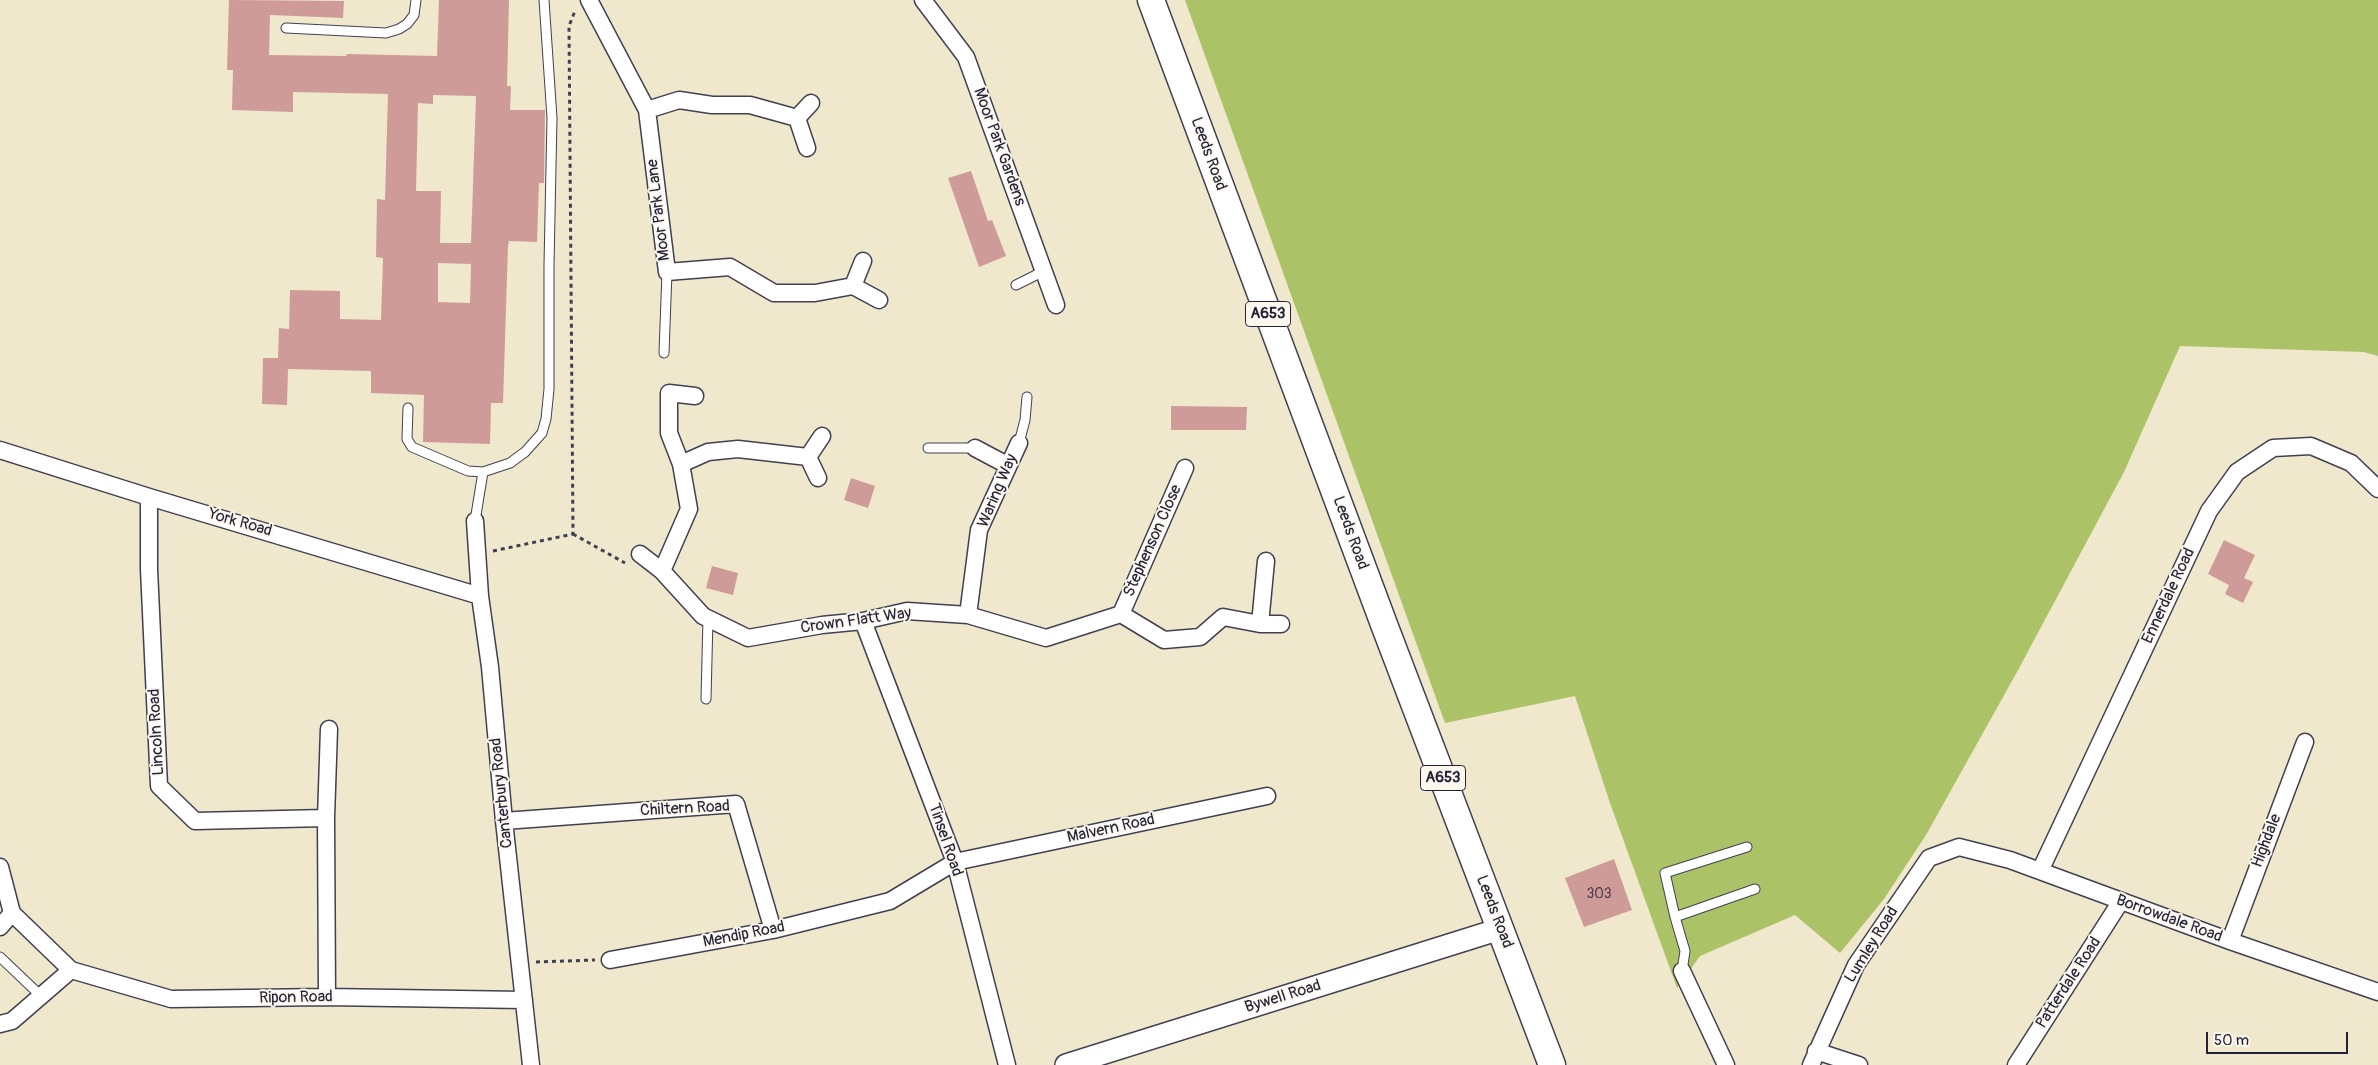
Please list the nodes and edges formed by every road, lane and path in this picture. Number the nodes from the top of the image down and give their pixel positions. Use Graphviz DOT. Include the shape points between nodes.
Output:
graph roads {
  1 [pos="416,0"];
  2 [pos="544,0"];
  3 [pos="589,0"];
  4 [pos="923,0"];
  5 [pos="1151,0"];
  6 [pos="286,28"];
  7 [pos="811,103"];
  8 [pos="648,110"];
  9 [pos="797,118"];
  10 [pos="807,148"];
  11 [pos="863,261"];
  12 [pos="1044,271"];
  13 [pos="667,272"];
  14 [pos="1016,285"];
  15 [pos="853,286"];
  16 [pos="879,300"];
  17 [pos="1056,305"];
  18 [pos="664,352"];
  19 [pos="695,396"];
  20 [pos="1027,398"];
  21 [pos="408,408"];
  22 [pos="822,436"];
  23 [pos="1019,443"];
  24 [pos="928,448"];
  25 [pos="974,448"];
  26 [pos="0,450"];
  27 [pos="808,458"];
  28 [pos="681,464"];
  29 [pos="1007,465"];
  30 [pos="1185,468"];
  31 [pos="483,472"];
  32 [pos="818,478"];
  33 [pos="2378,488"];
  34 [pos="148,497"];
  35 [pos="475,521"];
  36 [pos="573,534"];
  37 [pos="640,554"];
  38 [pos="1266,561"];
  39 [pos="662,571"];
  40 [pos="480,596"];
  41 [pos="1121,614"];
  42 [pos="968,615"];
  43 [pos="708,618"];
  44 [pos="862,620"];
  45 [pos="1260,624"];
  46 [pos="1281,624"];
  47 [pos="706,699"];
  48 [pos="329,729"];
  49 [pos="2305,742"];
  50 [pos="1266,796"];
  51 [pos="326,818"];
  52 [pos="504,821"];
  53 [pos="1747,847"];
  54 [pos="1959,847"];
  55 [pos="955,862"];
  56 [pos="0,867"];
  57 [pos="2040,871"];
  58 [pos="1755,889"];
  59 [pos="2122,902"];
  60 [pos="12,913"];
  61 [pos="1675,917"];
  62 [pos="0,927"];
  63 [pos="1500,929"];
  64 [pos="773,930"];
  65 [pos="2230,941"];
  66 [pos="0,957"];
  67 [pos="610,960"];
  68 [pos="520,962"];
  69 [pos="71,970"];
  70 [pos="1682,971"];
  71 [pos="2378,992"];
  72 [pos="41,996"];
  73 [pos="327,997"];
  74 [pos="524,1000"];
  75 [pos="0,1024"];
  76 [pos="1813,1058"];
  77 [pos="531,1065"];
  78 [pos="1007,1065"];
  79 [pos="1066,1065"];
  80 [pos="1552,1065"];
  81 [pos="1726,1065"];
  82 [pos="1859,1065"];
  83 [pos="2016,1065"];
  1 -- 6 [label="lane" via="414,16 407,24 386,33"];
  2 -- 31 [label="lane" via="552,118 550,389 542,433 510,463"];
  3 -- 8 [label="street, Moor Park Lane"];
  4 -- 12 [label="street, Moor Park Gardens" via="966,57"];
  5 -- 63 [label="main road, Leeds Road / A653"];
  7 -- 9 [label="street"];
  8 -- 9 [label="street" via="679,100 750,105"];
  8 -- 13 [label="street, Moor Park Lane"];
  9 -- 10 [label="street"];
  11 -- 15 [label="street"];
  12 -- 14 [label="lane"];
  12 -- 17 [label="street, Moor Park Gardens"];
  13 -- 15 [label="street, Moor Park Lane" via="730,267 774,292 816,293"];
  13 -- 18 [label="lane"];
  15 -- 16 [label="street"];
  19 -- 28 [label="street" via="669,393 669,433"];
  20 -- 23 [label="lane, Waring Way"];
  21 -- 31 [label="lane" via="407,439 412,447 468,471"];
  22 -- 27 [label="street"];
  23 -- 29 [label="street, Waring Way"];
  24 -- 25 [label="lane"];
  25 -- 29 [label="street"];
  26 -- 34 [label="street, York Road"];
  27 -- 28 [label="street" via="738,449 708,452"];
  27 -- 32 [label="street"];
  28 -- 39 [label="street" via="689,509"];
  29 -- 42 [label="street, Waring Way" via="980,530"];
  30 -- 41 [label="street, Stephenson Close"];
  31 -- 35 [label="lane"];
  33 -- 57 [label="street, Ennerdale Road" via="2351,463 2311,446 2273,448 2236,472 2209,510"];
  34 -- 40 [label="street, York Road"];
  34 -- 51 [label="street, Lincoln Road" via="159,786 195,821"];
  35 -- 40 [label="street, Canterbury Road"];
  36 -- 37 [label="path" via="630,565"];
  37 -- 39 [label="street, Crown Flatt Way"];
  38 -- 45 [label="street"];
  39 -- 43 [label="street, Crown Flatt Way"];
  40 -- 52 [label="street, Canterbury Road"];
  41 -- 42 [label="street, Crown Flatt Way" via="1046,638"];
  41 -- 45 [label="street" via="1164,640 1200,638 1223,617"];
  42 -- 44 [label="street, Crown Flatt Way" via="907,611"];
  43 -- 44 [label="street, Crown Flatt Way" via="748,638"];
  43 -- 47 [label="lane"];
  44 -- 55 [label="street, Tinsel Road"];
  45 -- 46 [label="street"];
  48 -- 51 [label="street"];
  49 -- 65 [label="street, Highdale"];
  50 -- 55 [label="street, Malvern Road"];
  51 -- 73 [label="street"];
  52 -- 64 [label="street, Chiltern Road" via="736,804"];
  52 -- 68 [label="street, Canterbury Road"];
  53 -- 61 [label="lane" via="1665,873"];
  54 -- 57 [label="street, Borrowdale Road"];
  54 -- 76 [label="street, Lumley Road" via="1929,858 1856,965"];
  55 -- 64 [label="street, Mendip Road" via="890,901"];
  55 -- 78 [label="street, Tinsel Road"];
  56 -- 60 [label="street"];
  57 -- 59 [label="street, Borrowdale Road"];
  58 -- 61 [label="lane"];
  59 -- 65 [label="street, Borrowdale Road"];
  59 -- 83 [label="street, Patterdale Road"];
  60 -- 62 [label="street"];
  60 -- 69 [label="street, Ripon Road"];
  61 -- 70 [label="lane" via="1685,951"];
  63 -- 79 [label="street, Bywell Road"];
  63 -- 80 [label="main road, Leeds Road / A653"];
  64 -- 67 [label="street, Mendip Road"];
  65 -- 71 [label="street, Borrowdale Road"];
  66 -- 72 [label="lane"];
  67 -- 68 [label="path"];
  68 -- 74 [label="street, Canterbury Road"];
  69 -- 72 [label="street"];
  69 -- 73 [label="street, Ripon Road" via="172,1000"];
  70 -- 81 [label="street"];
  72 -- 75 [label="street" via="12,1021"];
  73 -- 74 [label="street, Ripon Road"];
  74 -- 77 [label="street, Canterbury Road"];
  76 -- 82 [label="street"];
}
